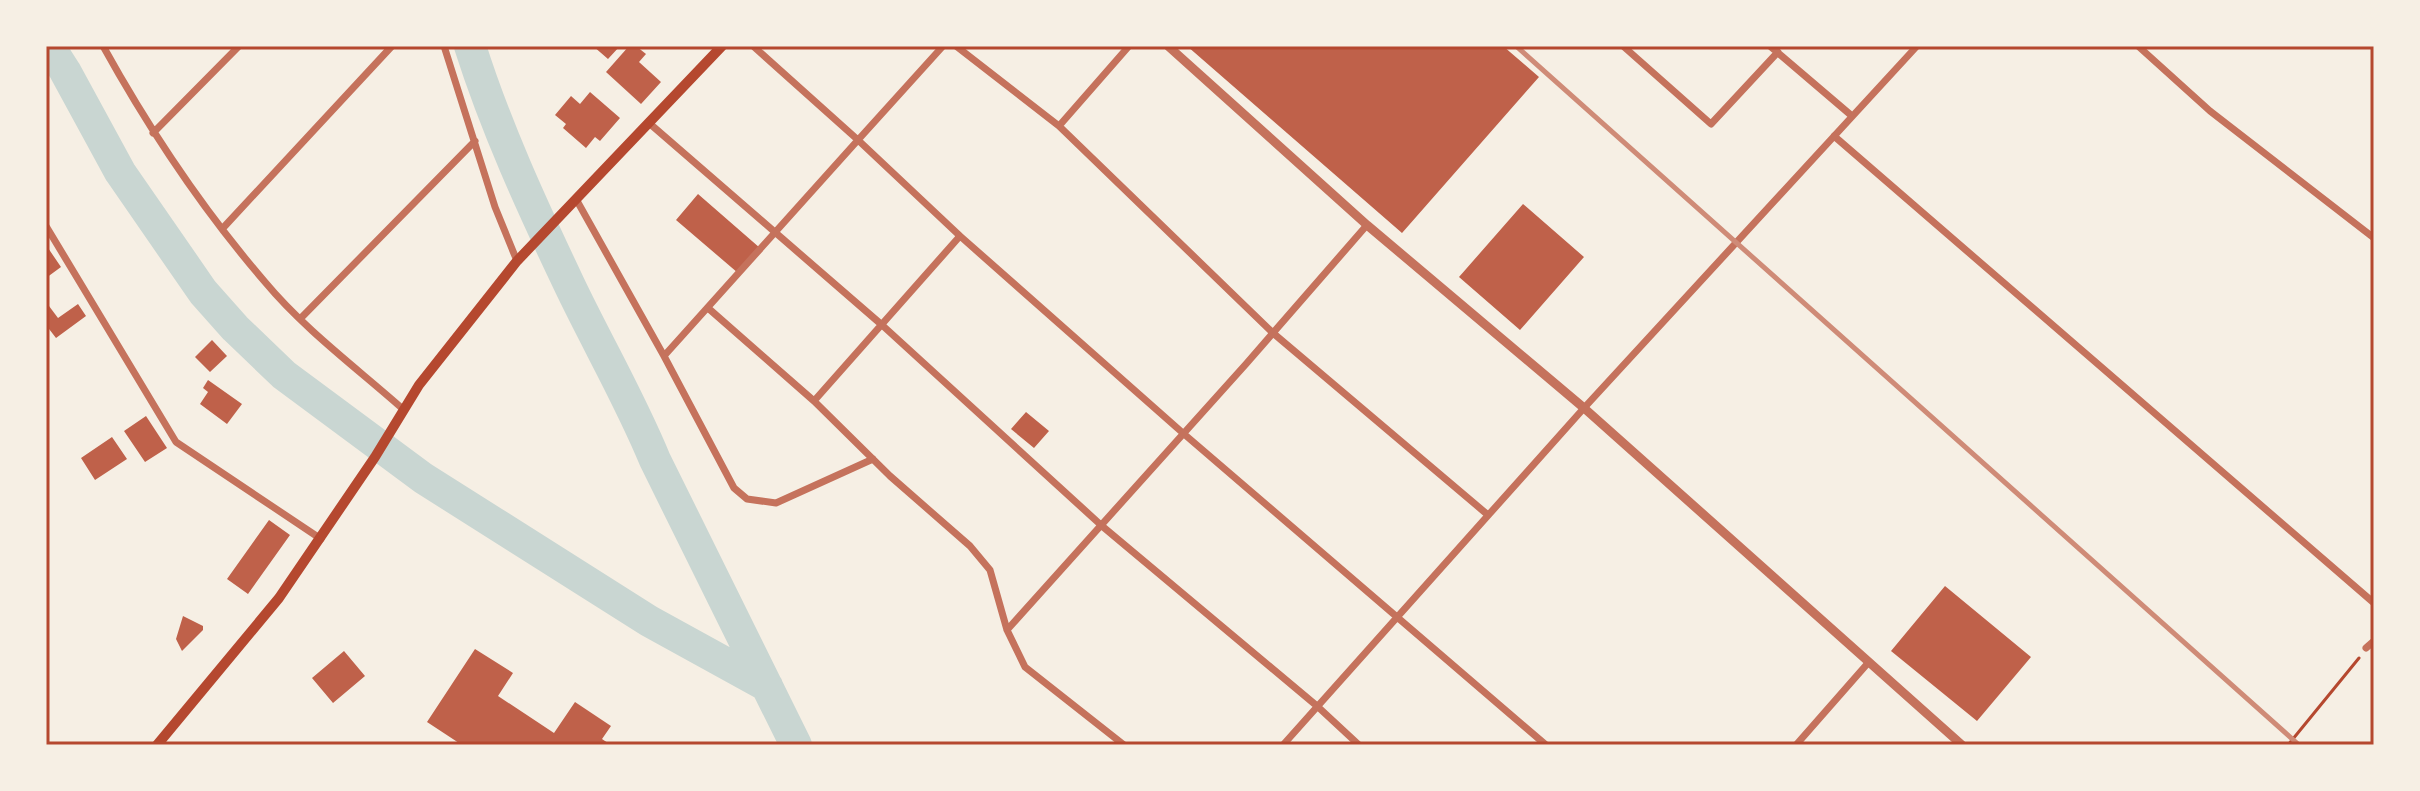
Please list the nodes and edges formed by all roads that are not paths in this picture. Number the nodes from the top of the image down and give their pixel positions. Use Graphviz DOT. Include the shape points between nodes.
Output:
graph roads {
  1 [pos="103,46"];
  2 [pos="239,46"];
  3 [pos="392,46"];
  4 [pos="444,46"];
  5 [pos="722,46"];
  6 [pos="753,46"];
  7 [pos="943,46"];
  8 [pos="956,46"];
  9 [pos="1129,46"];
  10 [pos="1168,46"];
  11 [pos="1623,46"];
  12 [pos="1770,46"];
  13 [pos="1917,46"];
  14 [pos="2138,46"];
  15 [pos="1778,52"];
  16 [pos="1852,116"];
  17 [pos="649,123"];
  18 [pos="1059,126"];
  19 [pos="153,133"];
  20 [pos="1834,136"];
  21 [pos="858,140"];
  22 [pos="475,141"];
  23 [pos="574,202"];
  24 [pos="1367,225"];
  25 [pos="46,226"];
  26 [pos="223,228"];
  27 [pos="776,233"];
  28 [pos="960,236"];
  29 [pos="2374,238"];
  30 [pos="517,261"];
  31 [pos="708,308"];
  32 [pos="300,319"];
  33 [pos="882,325"];
  34 [pos="1273,333"];
  35 [pos="664,356"];
  36 [pos="814,401"];
  37 [pos="1584,408"];
  38 [pos="404,410"];
  39 [pos="1184,434"];
  40 [pos="873,459"];
  41 [pos="1488,515"];
  42 [pos="1102,526"];
  43 [pos="321,539"];
  44 [pos="2374,603"];
  45 [pos="1397,616"];
  46 [pos="1007,630"];
  47 [pos="2374,641"];
  48 [pos="2366,648"];
  49 [pos="1868,663"];
  50 [pos="1317,706"];
  51 [pos="157,745"];
  52 [pos="1124,745"];
  53 [pos="1283,745"];
  54 [pos="1359,745"];
  55 [pos="1546,745"];
  56 [pos="1796,745"];
  57 [pos="1962,745"];
  1 -- 19 [label="street"];
  2 -- 19 [label="street"];
  3 -- 26 [label="street"];
  4 -- 22 [label="street"];
  5 -- 17 [label="main road"];
  6 -- 21 [label="street"];
  7 -- 21 [label="street"];
  8 -- 18 [label="street"];
  9 -- 18 [label="street"];
  10 -- 24 [label="street"];
  11 -- 15 [label="street" via="1711,124"];
  12 -- 15 [label="street"];
  13 -- 16 [label="street"];
  14 -- 29 [label="street" via="2210,111"];
  15 -- 16 [label="street"];
  16 -- 20 [label="street"];
  17 -- 23 [label="main road"];
  17 -- 27 [label="street"];
  18 -- 34 [label="street"];
  19 -- 26 [label="street"];
  20 -- 37 [label="street"];
  20 -- 44 [label="street"];
  21 -- 27 [label="street"];
  21 -- 28 [label="street"];
  22 -- 30 [label="street"];
  22 -- 32 [label="street"];
  23 -- 30 [label="main road"];
  23 -- 35 [label="street"];
  24 -- 34 [label="street"];
  24 -- 37 [label="street"];
  25 -- 43 [label="street" via="176,442"];
  26 -- 32 [label="street"];
  27 -- 31 [label="street"];
  27 -- 33 [label="street"];
  28 -- 33 [label="street"];
  28 -- 39 [label="street"];
  30 -- 38 [label="main road"];
  31 -- 35 [label="street"];
  31 -- 36 [label="street"];
  32 -- 38 [label="street"];
  33 -- 36 [label="street"];
  33 -- 42 [label="street"];
  34 -- 39 [label="street"];
  34 -- 41 [label="street"];
  35 -- 40 [label="street" via="734,488 747,499 776,503"];
  36 -- 40 [label="street"];
  37 -- 41 [label="street"];
  37 -- 49 [label="street"];
  38 -- 43 [label="main road"];
  39 -- 42 [label="street"];
  39 -- 45 [label="street"];
  40 -- 46 [label="street" via="990,570"];
  41 -- 45 [label="street"];
  42 -- 46 [label="street"];
  42 -- 50 [label="street"];
  43 -- 51 [label="main road"];
  45 -- 50 [label="street"];
  45 -- 55 [label="street"];
  46 -- 52 [label="street" via="1025,667"];
  47 -- 48 [label="street"];
  49 -- 56 [label="street"];
  49 -- 57 [label="street"];
  50 -- 53 [label="street"];
  50 -- 54 [label="street"];
}
